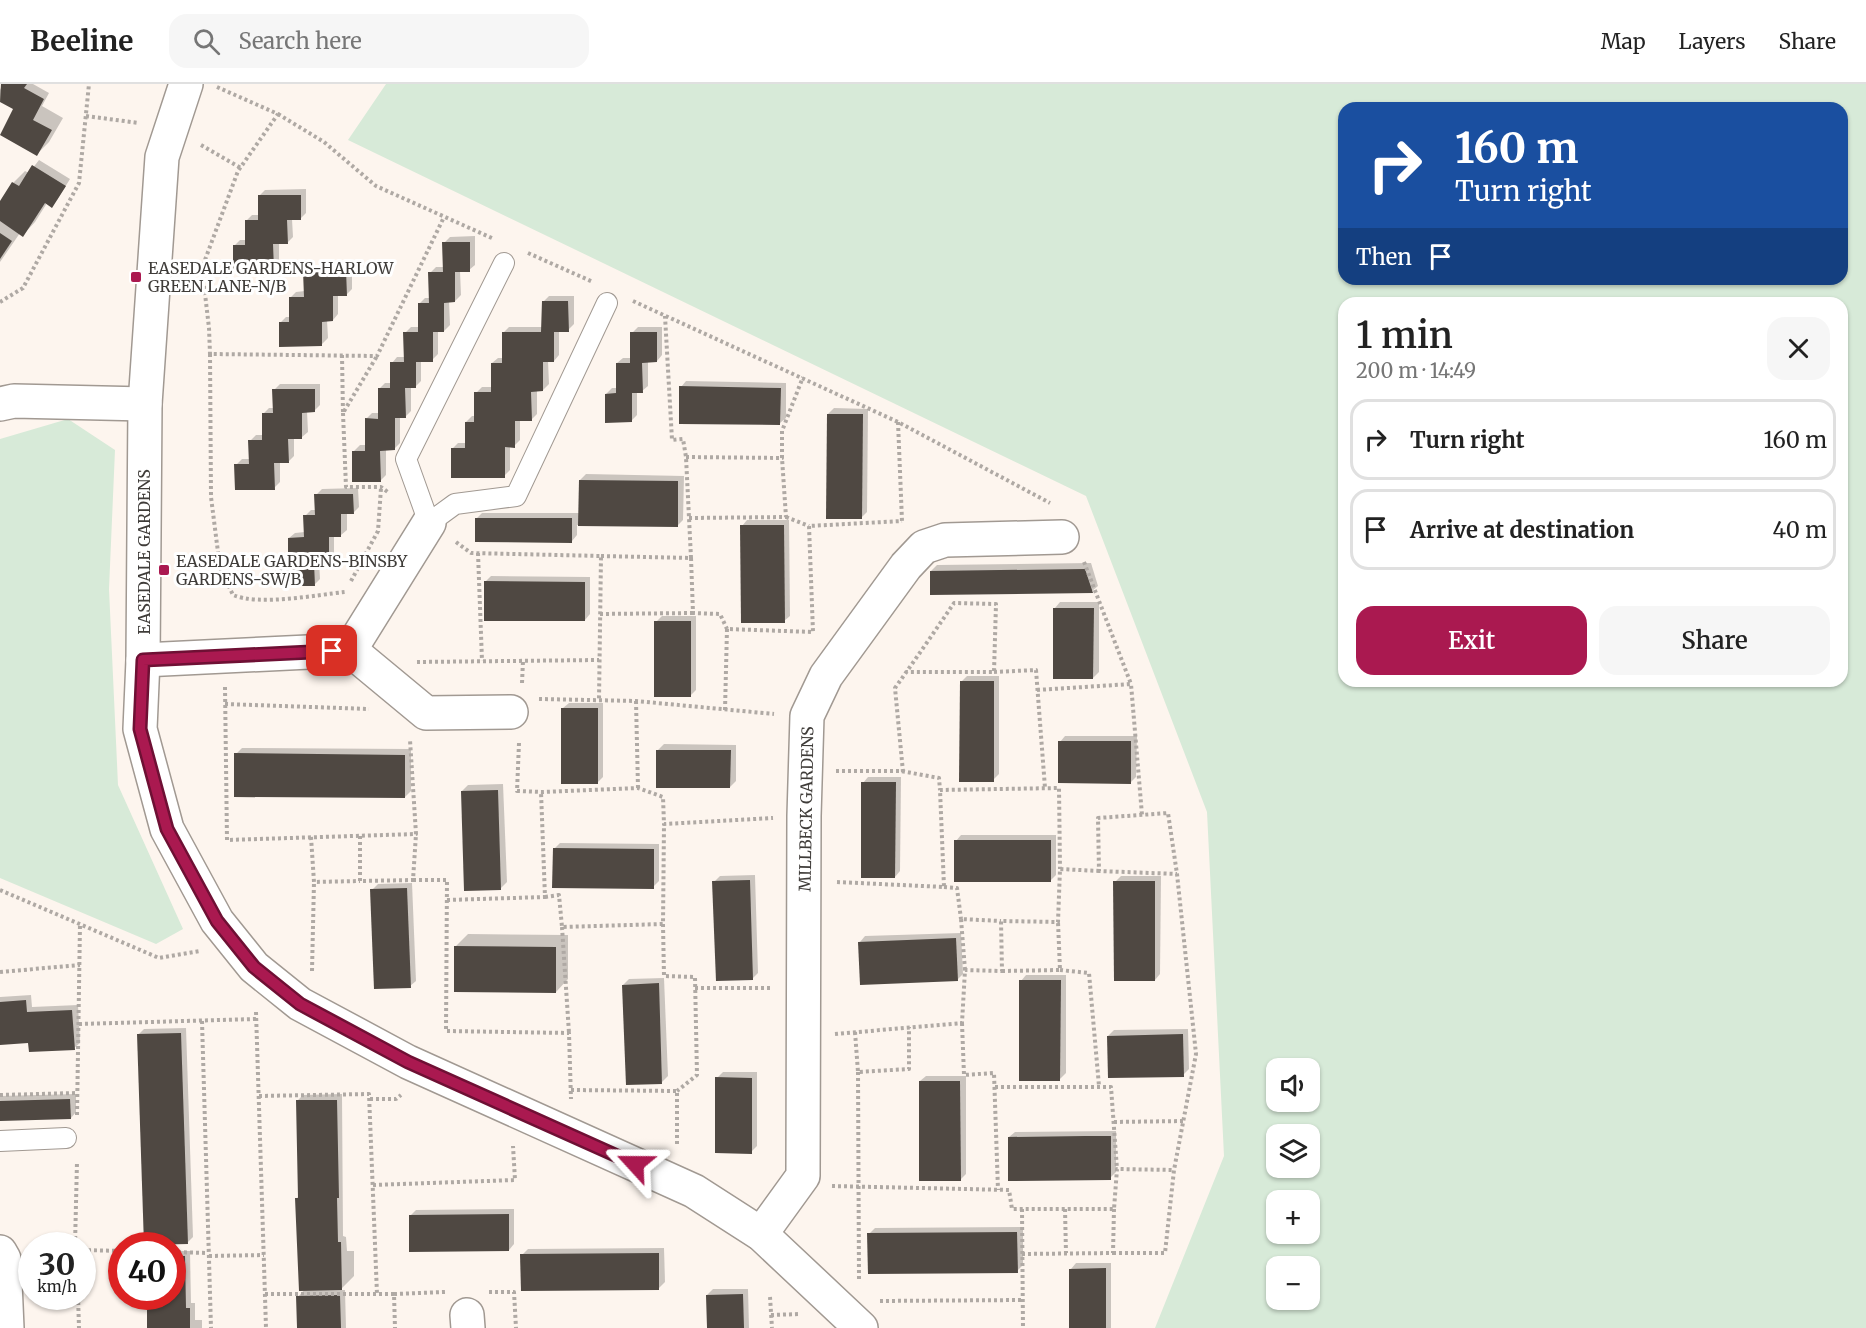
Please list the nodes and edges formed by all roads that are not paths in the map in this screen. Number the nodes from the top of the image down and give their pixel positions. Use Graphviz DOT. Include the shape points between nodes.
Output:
graph roads {
  1 [pos="186,84"];
  2 [pos="509,255"];
  3 [pos="611,297"];
  4 [pos="0,404"];
  5 [pos="145,404"];
  6 [pos="1060,522"];
  7 [pos="429,523"];
  8 [pos="358,657"];
  9 [pos="143,660"];
  10 [pos="515,713"];
  11 [pos="66,1138"];
  12 [pos="0,1141"];
  13 [pos="761,1234"];
  14 [pos="0,1252"];
  15 [pos="851,1310"];
  16 [pos="7,1328"];
  1 -- 5 [label="street, EASEDALE GARDENS" via="162,157"];
  2 -- 7 [label="lane" via="406,459"];
  3 -- 7 [label="lane" via="516,496 455,504"];
  4 -- 5 [label="street"];
  5 -- 9 [label="street, EASEDALE GARDENS"];
  6 -- 13 [label="street, MILLBECK GARDENS" via="945,540 924,547 826,676 807,716 803,1176"];
  7 -- 8 [label="street"];
  8 -- 9 [label="street"];
  8 -- 10 [label="street" via="426,713"];
  9 -- 13 [label="street, EASEDALE GARDENS" via="140,729 167,829 217,921 245,956 300,1004 408,1062 694,1191"];
  11 -- 12 [label="lane"];
  13 -- 15 [label="street, EASEDALE GARDENS"];
  14 -- 16 [label="street" via="4,1259"];
}
